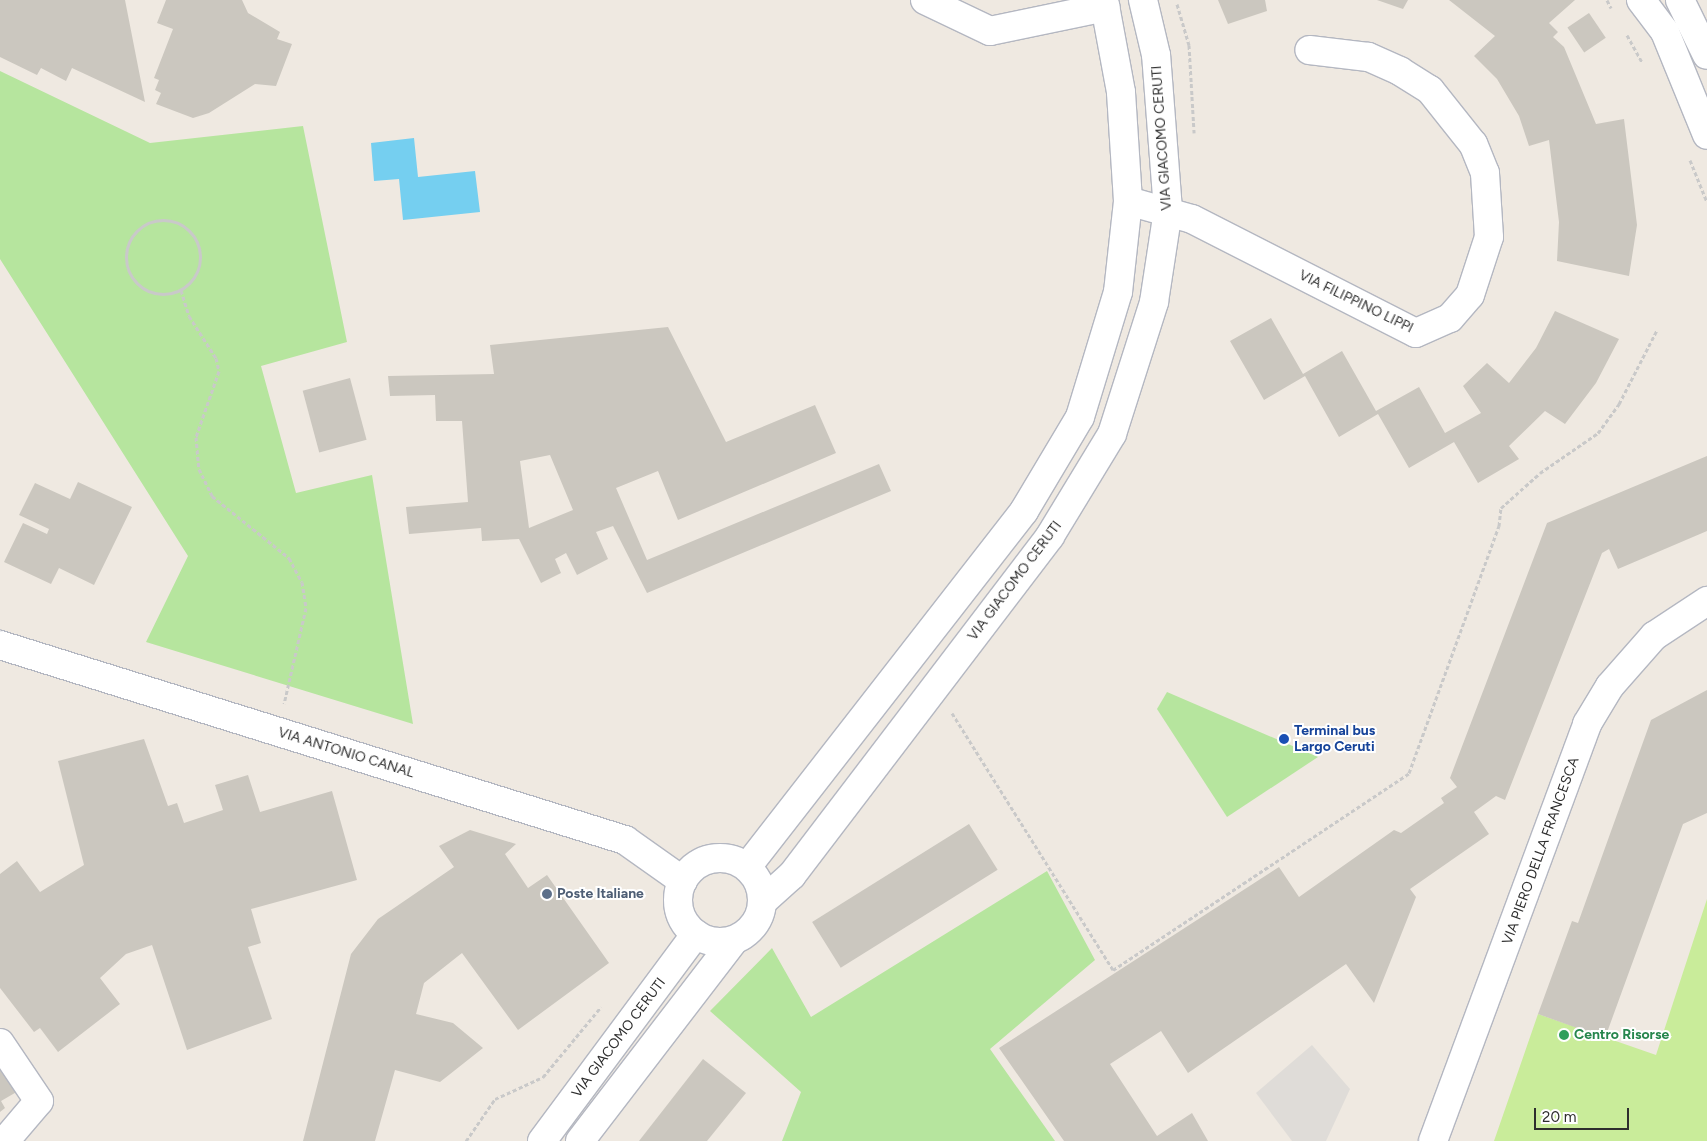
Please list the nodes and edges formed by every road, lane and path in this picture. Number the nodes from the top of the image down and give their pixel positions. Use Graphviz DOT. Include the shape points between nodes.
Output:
graph roads {
  1 [pos="925,0"];
  2 [pos="1143,0"];
  3 [pos="1641,0"];
  4 [pos="1680,0"];
  5 [pos="1105,3"];
  6 [pos="1309,50"];
  7 [pos="1707,55"];
  8 [pos="1707,135"];
  9 [pos="1128,201"];
  10 [pos="1168,210"];
  11 [pos="181,290"];
  12 [pos="1657,330"];
  13 [pos="1707,601"];
  14 [pos="0,645"];
  15 [pos="949,709"];
  16 [pos="276,731"];
  17 [pos="747,867"];
  18 [pos="682,881"];
  19 [pos="762,902"];
  20 [pos="696,934"];
  21 [pos="734,940"];
  22 [pos="604,1003"];
  23 [pos="0,1043"];
  24 [pos="5,1141"];
  25 [pos="466,1141"];
  26 [pos="542,1141"];
  27 [pos="580,1141"];
  28 [pos="1433,1141"];
  1 -- 5 [label="street" via="990,31"];
  2 -- 10 [label="street, VIA GIACOMO CERUTI" via="1156,55"];
  3 -- 8 [label="street" via="1665,32"];
  4 -- 7 [label="street"];
  5 -- 9 [label="street" via="1122,92"];
  6 -- 10 [label="street, VIA FILIPPINO LIPPI" via="1368,57 1400,71 1430,90 1473,144 1486,173 1489,237 1470,295 1450,318 1416,333"];
  9 -- 10 [label="street, VIA FILIPPINO LIPPI"];
  9 -- 17 [label="street" via="1118,292 1080,417 1024,511"];
  10 -- 19 [label="street, VIA GIACOMO CERUTI" via="1154,302 1112,434 1050,536 792,875"];
  11 -- 11 [label="path" via="158,294 130,275 126,258 129,241 147,223 172,220 194,234 201,258 195,277"];
  11 -- 16 [label="path" via="189,316 216,358 219,371 196,437 199,469 212,496 290,558 302,582 306,608"];
  12 -- 15 [label="path" via="1620,404 1598,433 1540,473 1501,508 1499,526 1409,773 1113,970"];
  13 -- 28 [label="street, VIA PIERO DELLA FRANCESCA" via="1654,636 1610,686 1587,724"];
  14 -- 16 [label="street, VIA ANTONIO CANAL"];
  16 -- 18 [label="street, VIA ANTONIO CANAL" via="625,840"];
  17 -- 18 [label="street" via="724,858 711,859 690,870"];
  17 -- 19 [label="street" via="756,877"];
  18 -- 20 [label="street" via="678,904"];
  19 -- 21 [label="street, VIA GIACOMO CERUTI" via="754,926"];
  20 -- 21 [label="street" via="708,941"];
  20 -- 26 [label="street, VIA GIACOMO CERUTI"];
  21 -- 27 [label="street, VIA GIACOMO CERUTI"];
  22 -- 25 [label="path" via="543,1077 495,1099"];
  23 -- 24 [label="street" via="39,1101"];
}
